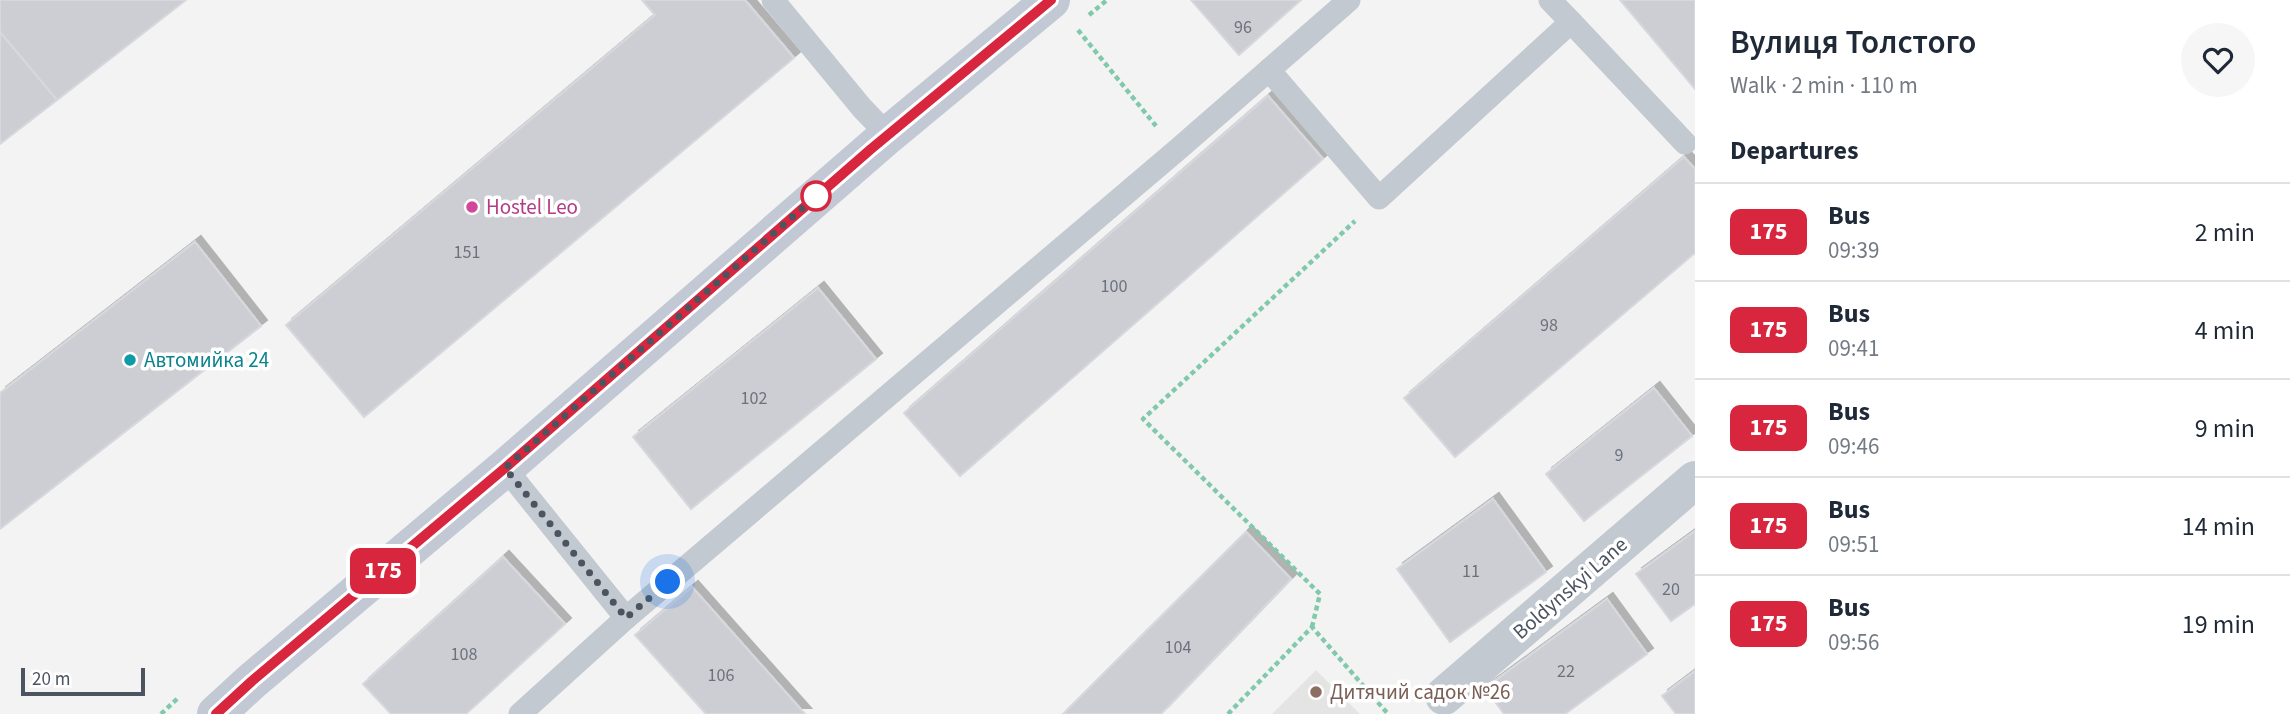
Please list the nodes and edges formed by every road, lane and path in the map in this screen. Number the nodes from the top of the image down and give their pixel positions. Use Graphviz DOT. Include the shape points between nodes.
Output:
graph roads {
  1 [pos="773,0"];
  2 [pos="1349,0"];
  3 [pos="1550,0"];
  4 [pos="1063,13"];
  5 [pos="1571,22"];
  6 [pos="1269,69"];
  7 [pos="888,135"];
  8 [pos="1685,143"];
  9 [pos="1176,151"];
  10 [pos="1379,198"];
  11 [pos="505,468"];
  12 [pos="1695,480"];
  13 [pos="626,618"];
  14 [pos="1312,626"];
  15 [pos="1444,696"];
  16 [pos="216,714"];
  17 [pos="520,714"];
  18 [pos="1228,714"];
  19 [pos="1388,714"];
  1 -- 7 [label="lane"];
  2 -- 6 [label="lane"];
  3 -- 5 [label="lane"];
  4 -- 7 [label="main road"];
  4 -- 9 [label="path"];
  5 -- 8 [label="lane"];
  5 -- 10 [label="lane"];
  6 -- 9 [label="lane"];
  6 -- 10 [label="lane"];
  7 -- 11 [label="main road"];
  9 -- 13 [label="lane"];
  10 -- 14 [label="path" via="1143,419 1320,594"];
  11 -- 13 [label="lane"];
  11 -- 16 [label="main road"];
  12 -- 15 [label="street, Boldynskyi Lane"];
  13 -- 17 [label="lane"];
  14 -- 18 [label="path"];
  14 -- 19 [label="path"];
}
